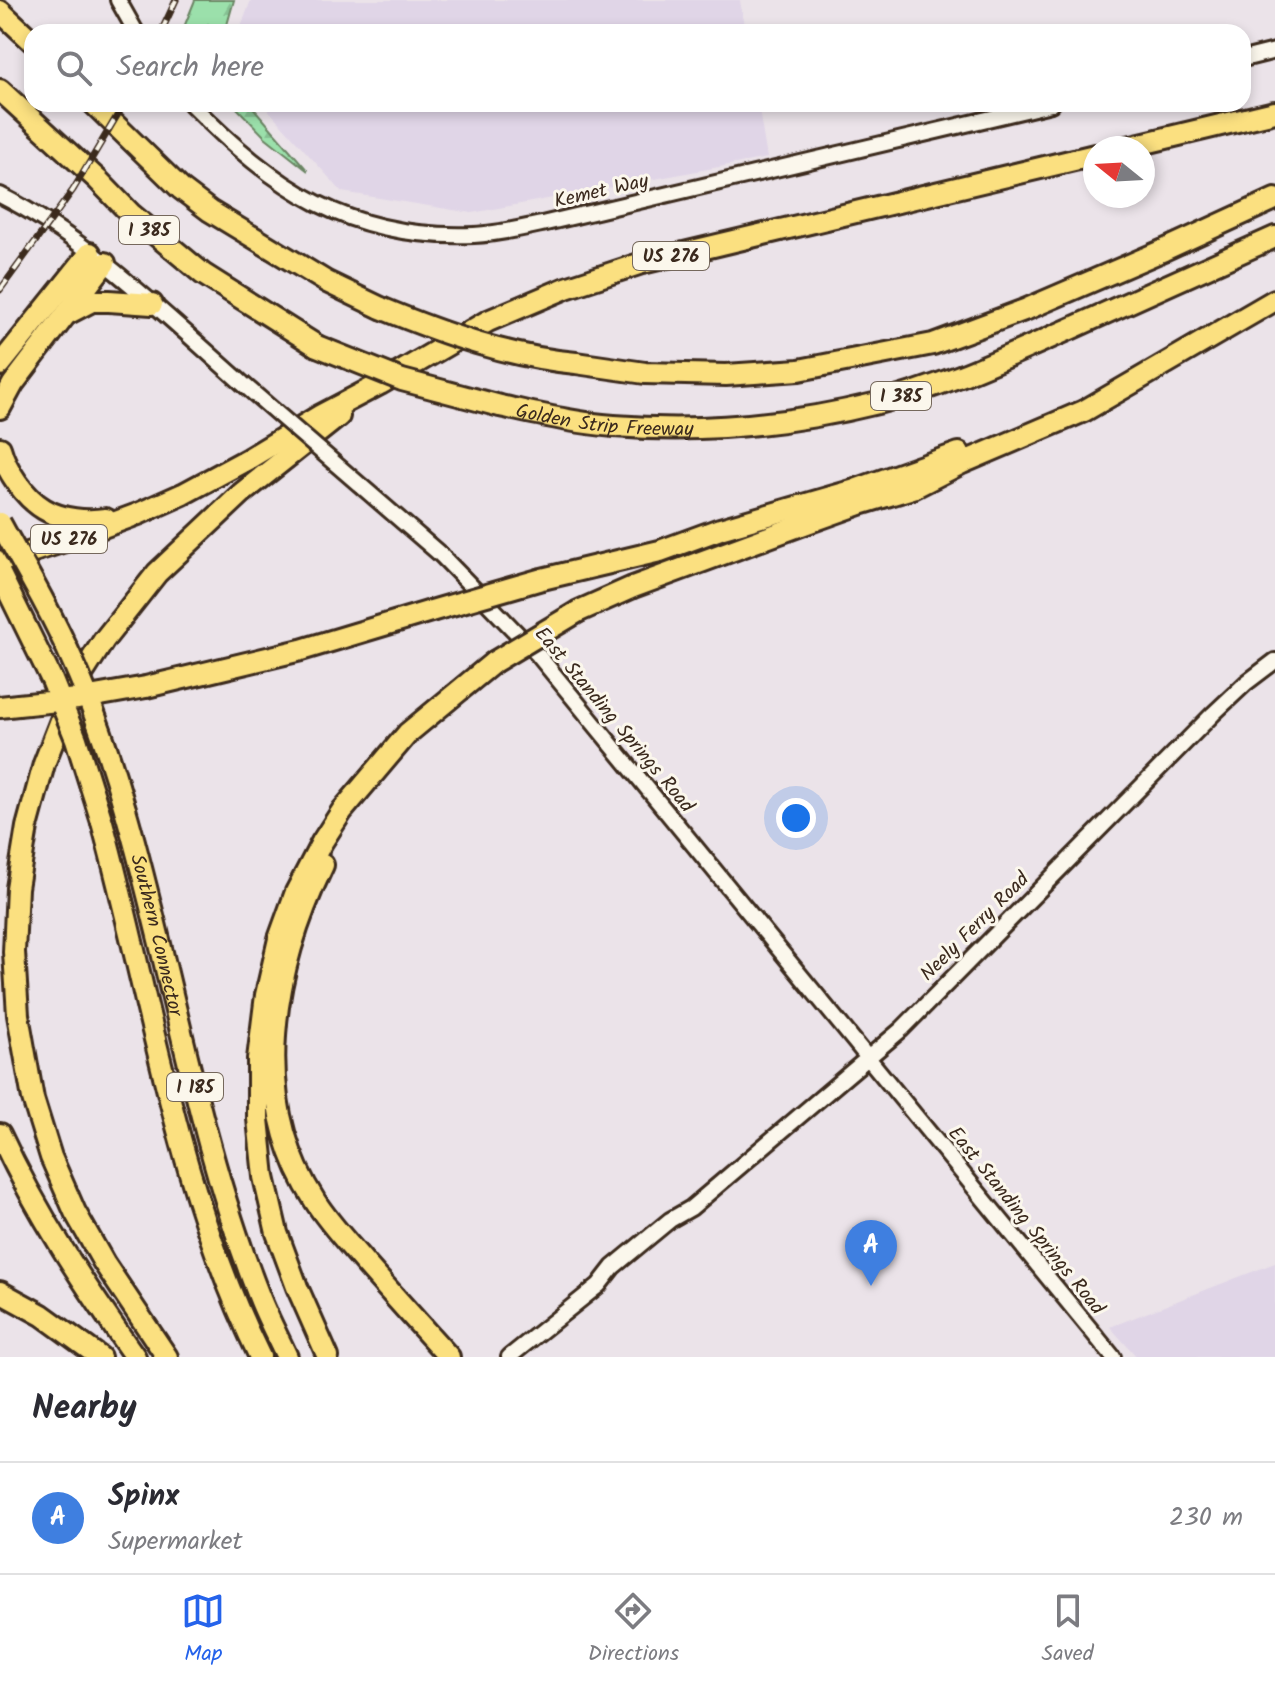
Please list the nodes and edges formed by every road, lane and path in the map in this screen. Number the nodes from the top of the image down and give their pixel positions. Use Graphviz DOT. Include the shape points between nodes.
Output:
graph roads {
  1 [pos="118,0"];
  2 [pos="0,11"];
  3 [pos="132,24"];
  4 [pos="24,34"];
  5 [pos="1275,51"];
  6 [pos="1251,57"];
  7 [pos="0,90"];
  8 [pos="102,112"];
  9 [pos="199,112"];
  10 [pos="1017,112"];
  11 [pos="1275,112"];
  12 [pos="1155,141"];
  13 [pos="1083,158"];
  14 [pos="0,195"];
  15 [pos="1275,199"];
  16 [pos="1275,237"];
  17 [pos="98,258"];
  18 [pos="1275,300"];
  19 [pos="152,304"];
  20 [pos="66,315"];
  21 [pos="0,365"];
  22 [pos="380,384"];
  23 [pos="0,408"];
  24 [pos="1084,411"];
  25 [pos="0,448"];
  26 [pos="138,514"];
  27 [pos="0,523"];
  28 [pos="0,562"];
  29 [pos="0,574"];
  30 [pos="1275,661"];
  31 [pos="9,706"];
  32 [pos="382,765"];
  33 [pos="868,1057"];
  34 [pos="0,1134"];
  35 [pos="0,1292"];
  36 [pos="100,1357"];
  37 [pos="135,1357"];
  38 [pos="167,1357"];
  39 [pos="260,1357"];
  40 [pos="287,1357"];
  41 [pos="328,1357"];
  42 [pos="449,1357"];
  43 [pos="509,1357"];
  44 [pos="1113,1357"];
  1 -- 3 [label="street"];
  2 -- 4 [label="highway"];
  5 -- 6 [label="street"];
  7 -- 16 [label="highway, Golden Strip Freeway / I 385, bridge" via="203,274 317,346 402,380 581,423 670,428 758,424 904,395 987,365"];
  8 -- 15 [label="highway, I 385, bridge" via="210,211 327,282 381,308 492,347 645,373 799,370 933,344 1027,309"];
  9 -- 10 [label="street, Kemet Way" via="253,162 307,199 367,223 437,235 476,235 546,223"];
  11 -- 12 [label="highway"];
  13 -- 22 [label="highway, US 276" via="642,263 488,321"];
  14 -- 17 [label="street, East Standing Springs Road" via="48,221"];
  17 -- 19 [label="street, East Standing Springs Road"];
  17 -- 20 [label="highway"];
  17 -- 21 [label="highway"];
  18 -- 24 [label="highway"];
  19 -- 20 [label="highway" via="92,301"];
  19 -- 33 [label="street, East Standing Springs Road, bridge" via="441,555 538,655"];
  20 -- 23 [label="highway"];
  22 -- 26 [label="highway, US 276" via="208,481"];
  22 -- 38 [label="highway" via="242,493 144,588 74,687 27,827 14,952 18,1015 33,1099 75,1212"];
  24 -- 31 [label="highway, bridge" via="660,551 542,579 301,650 146,687"];
  24 -- 32 [label="highway, bridge" via="913,488 790,529 579,611 494,662 408,733"];
  25 -- 26 [label="highway" via="15,479 45,510 89,522"];
  26 -- 28 [label="highway, US 276"];
  27 -- 40 [label="highway, Southern Connector / I 185, bridge" via="74,663 96,718 139,857 223,1192 259,1297"];
  29 -- 39 [label="highway, Southern Connector / I 185, bridge" via="76,739 198,1201"];
  30 -- 33 [label="street, Neely Ferry Road" via="1213,714 902,1029"];
  32 -- 41 [label="highway" via="342,811 296,892 266,995 258,1059 264,1177 297,1287"];
  32 -- 42 [label="highway" via="349,815 297,928 277,1010 275,1085 287,1144 315,1200"];
  33 -- 43 [label="street, Neely Ferry Road"];
  33 -- 44 [label="street, East Standing Springs Road"];
  34 -- 37 [label="highway" via="52,1233"];
  35 -- 36 [label="highway"];
}
